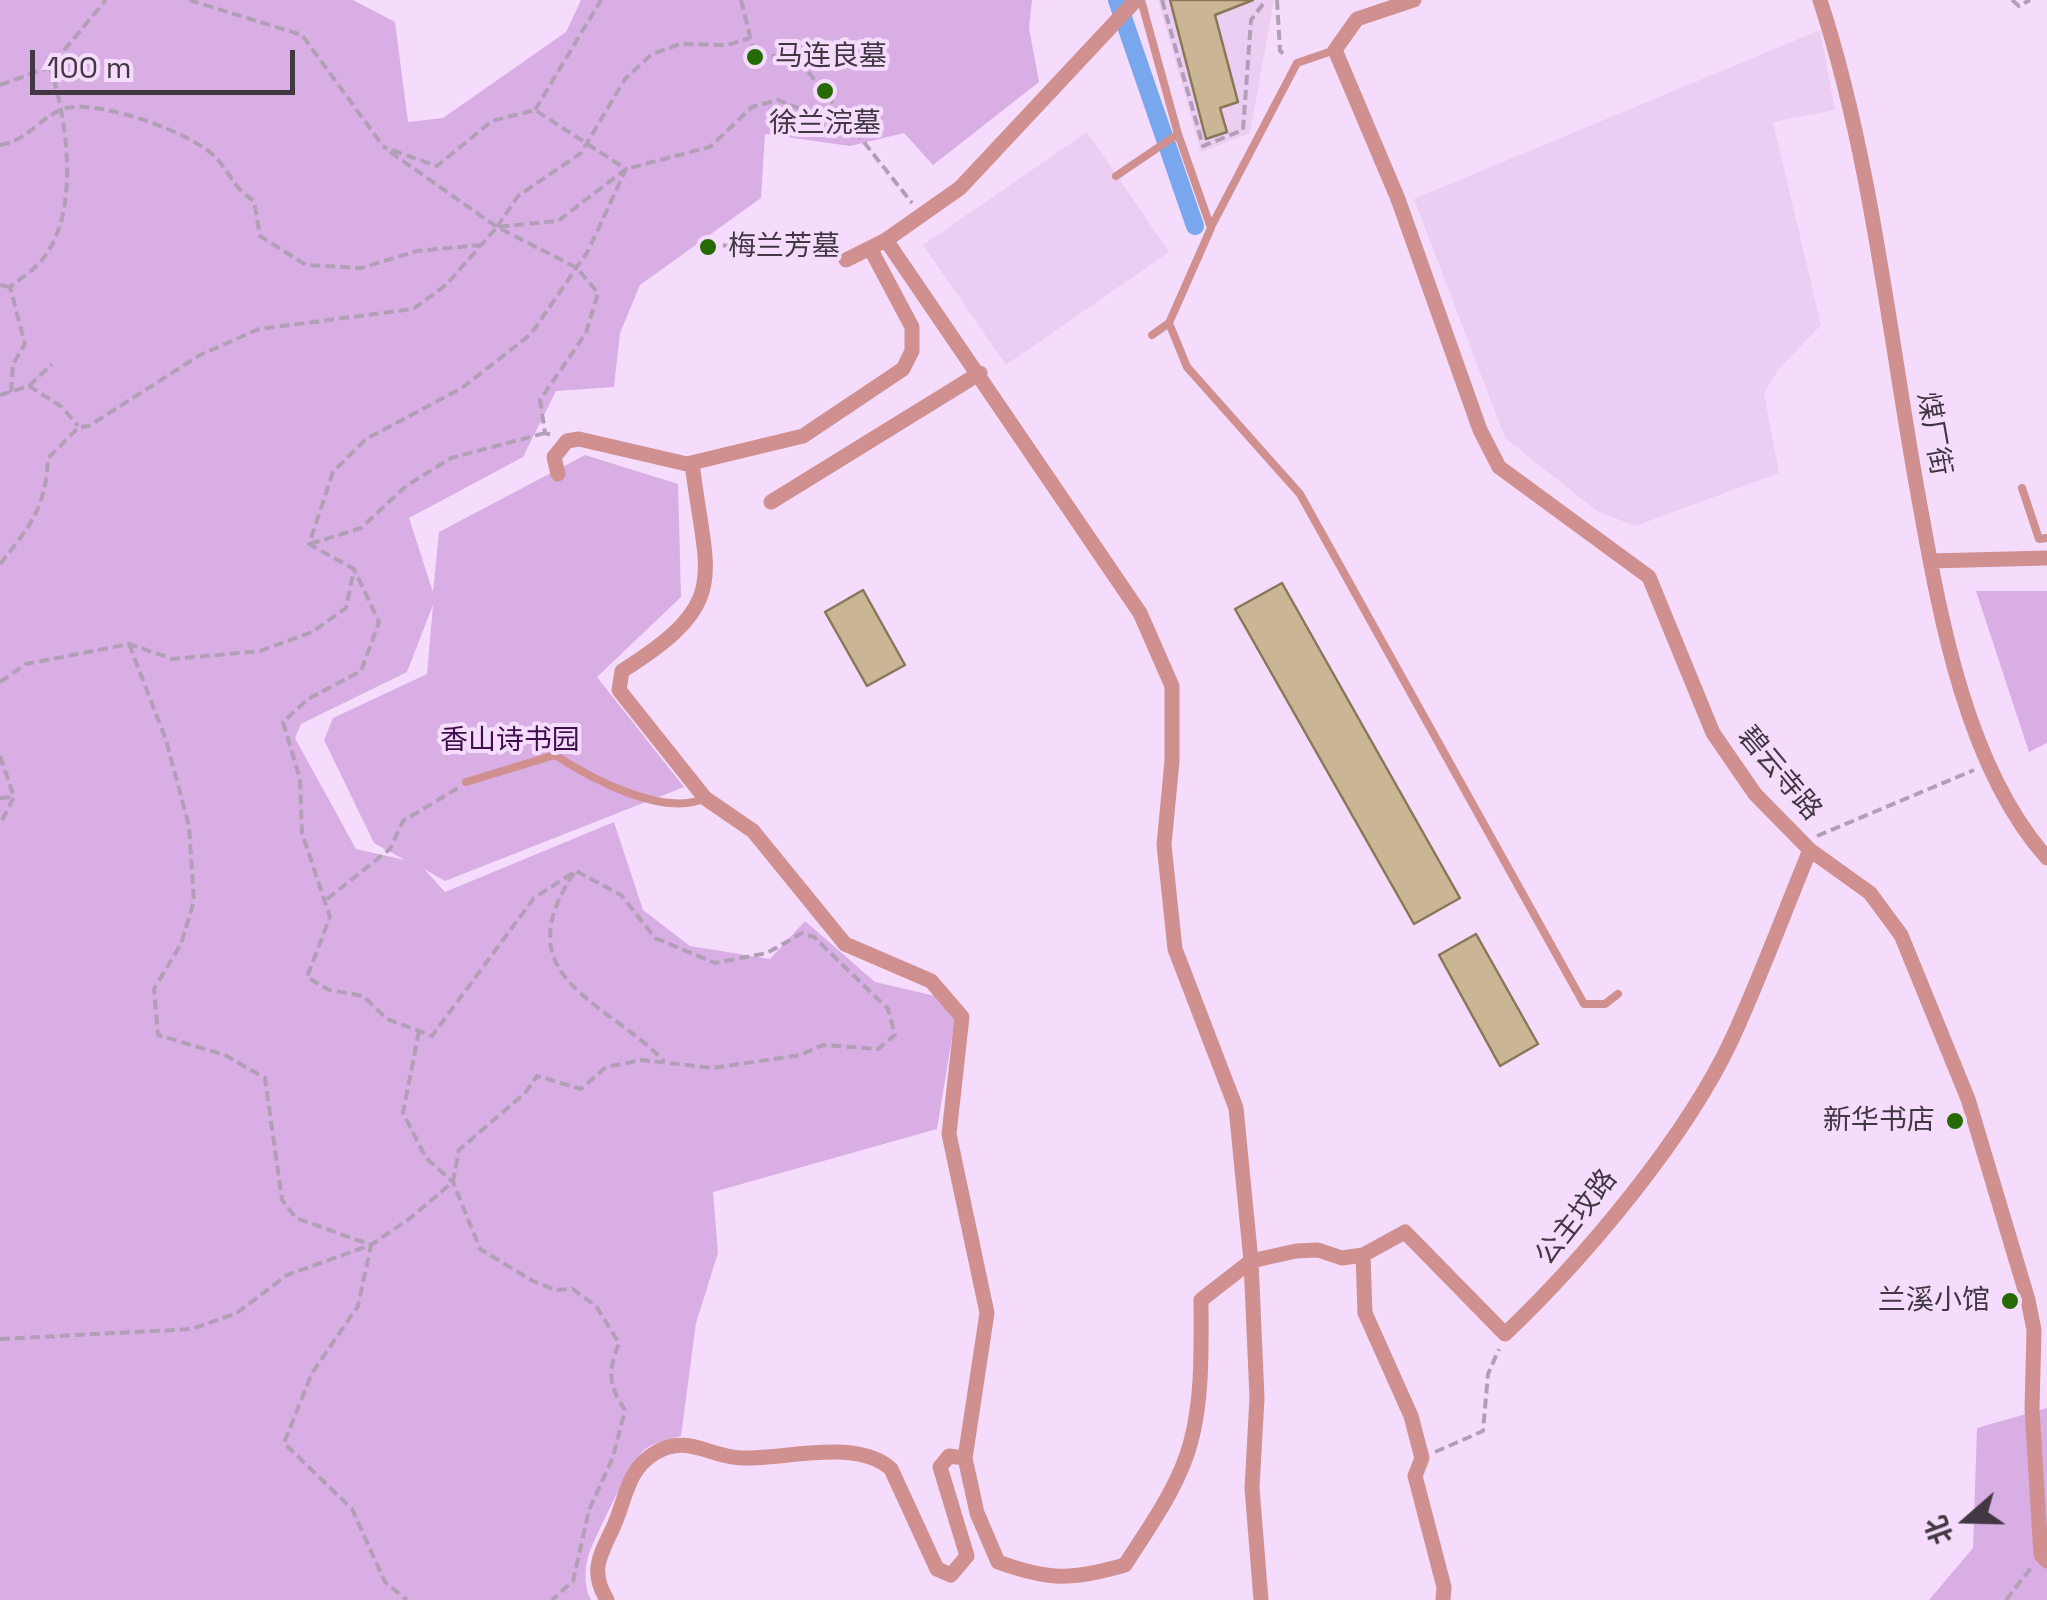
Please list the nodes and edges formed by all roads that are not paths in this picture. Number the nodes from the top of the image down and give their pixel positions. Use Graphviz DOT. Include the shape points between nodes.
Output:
graph roads {
  1 [pos="1414,0"];
  2 [pos="1820,0"];
  3 [pos="1136,3"];
  4 [pos="1334,50"];
  5 [pos="1178,134"];
  6 [pos="1116,176"];
  7 [pos="1211,228"];
  8 [pos="886,240"];
  9 [pos="870,248"];
  10 [pos="846,260"];
  11 [pos="1169,323"];
  12 [pos="1152,335"];
  13 [pos="980,373"];
  14 [pos="692,463"];
  15 [pos="558,474"];
  16 [pos="2022,488"];
  17 [pos="771,502"];
  18 [pos="2047,538"];
  19 [pos="2047,558"];
  20 [pos="1930,561"];
  21 [pos="466,782"];
  22 [pos="706,798"];
  23 [pos="1807,846"];
  24 [pos="2047,858"];
  25 [pos="1618,994"];
  26 [pos="1363,1255"];
  27 [pos="1251,1260"];
  28 [pos="2041,1327"];
  29 [pos="964,1458"];
  30 [pos="2044,1558"];
  31 [pos="607,1600"];
  32 [pos="1262,1600"];
  33 [pos="1442,1600"];
  1 -- 4 [label="street" via="1357,19"];
  2 -- 20 [label="street, 煤厂街" via="1855,139"];
  3 -- 5 [label="lane"];
  3 -- 8 [label="street" via="960,188"];
  4 -- 7 [label="lane" via="1297,63"];
  4 -- 23 [label="street, 碧云寺路" via="1499,467 1650,577 1713,733 1756,794"];
  5 -- 6 [label="lane"];
  5 -- 7 [label="lane"];
  7 -- 11 [label="lane"];
  8 -- 9 [label="street"];
  8 -- 13 [label="street"];
  9 -- 10 [label="street"];
  9 -- 14 [label="street" via="912,327 903,369 803,436"];
  11 -- 12 [label="lane"];
  11 -- 25 [label="lane" via="1186,367 1300,494 1584,1004 1606,1004"];
  13 -- 17 [label="street"];
  13 -- 27 [label="street" via="1140,613 1172,686 1164,844 1175,949 1236,1108"];
  14 -- 15 [label="street" via="579,439 567,441 554,457"];
  14 -- 22 [label="street" via="707,588 696,612 668,642 622,671 619,690"];
  16 -- 18 [label="lane" via="2039,539"];
  19 -- 20 [label="street"];
  20 -- 24 [label="street, 煤厂街" via="1988,764 2019,826"];
  21 -- 22 [label="lane" via="555,755 601,785 690,806"];
  22 -- 29 [label="street" via="752,831 845,944 931,980 962,1017 949,1134 987,1313"];
  23 -- 26 [label="street, 公主坟路" via="1730,1042 1688,1114 1567,1276 1505,1334 1405,1232"];
  23 -- 28 [label="street, 碧云寺路" via="1870,893 1901,934 1968,1099"];
  26 -- 27 [label="street" via="1342,1258 1318,1250"];
  26 -- 33 [label="street" via="1365,1312 1412,1416 1422,1458 1415,1476"];
  27 -- 29 [label="street" via="1201,1300 1191,1442 1157,1516 1125,1565 1076,1578 1040,1578 998,1562"];
  27 -- 32 [label="street" via="1257,1398 1252,1503"];
  28 -- 30 [label="street, 碧云寺路" via="2032,1408"];
  29 -- 31 [label="street" via="949,1456 940,1466 967,1556 952,1576 936,1569 880,1458 738,1459 691,1443 660,1449 636,1466 596,1561"];
}
